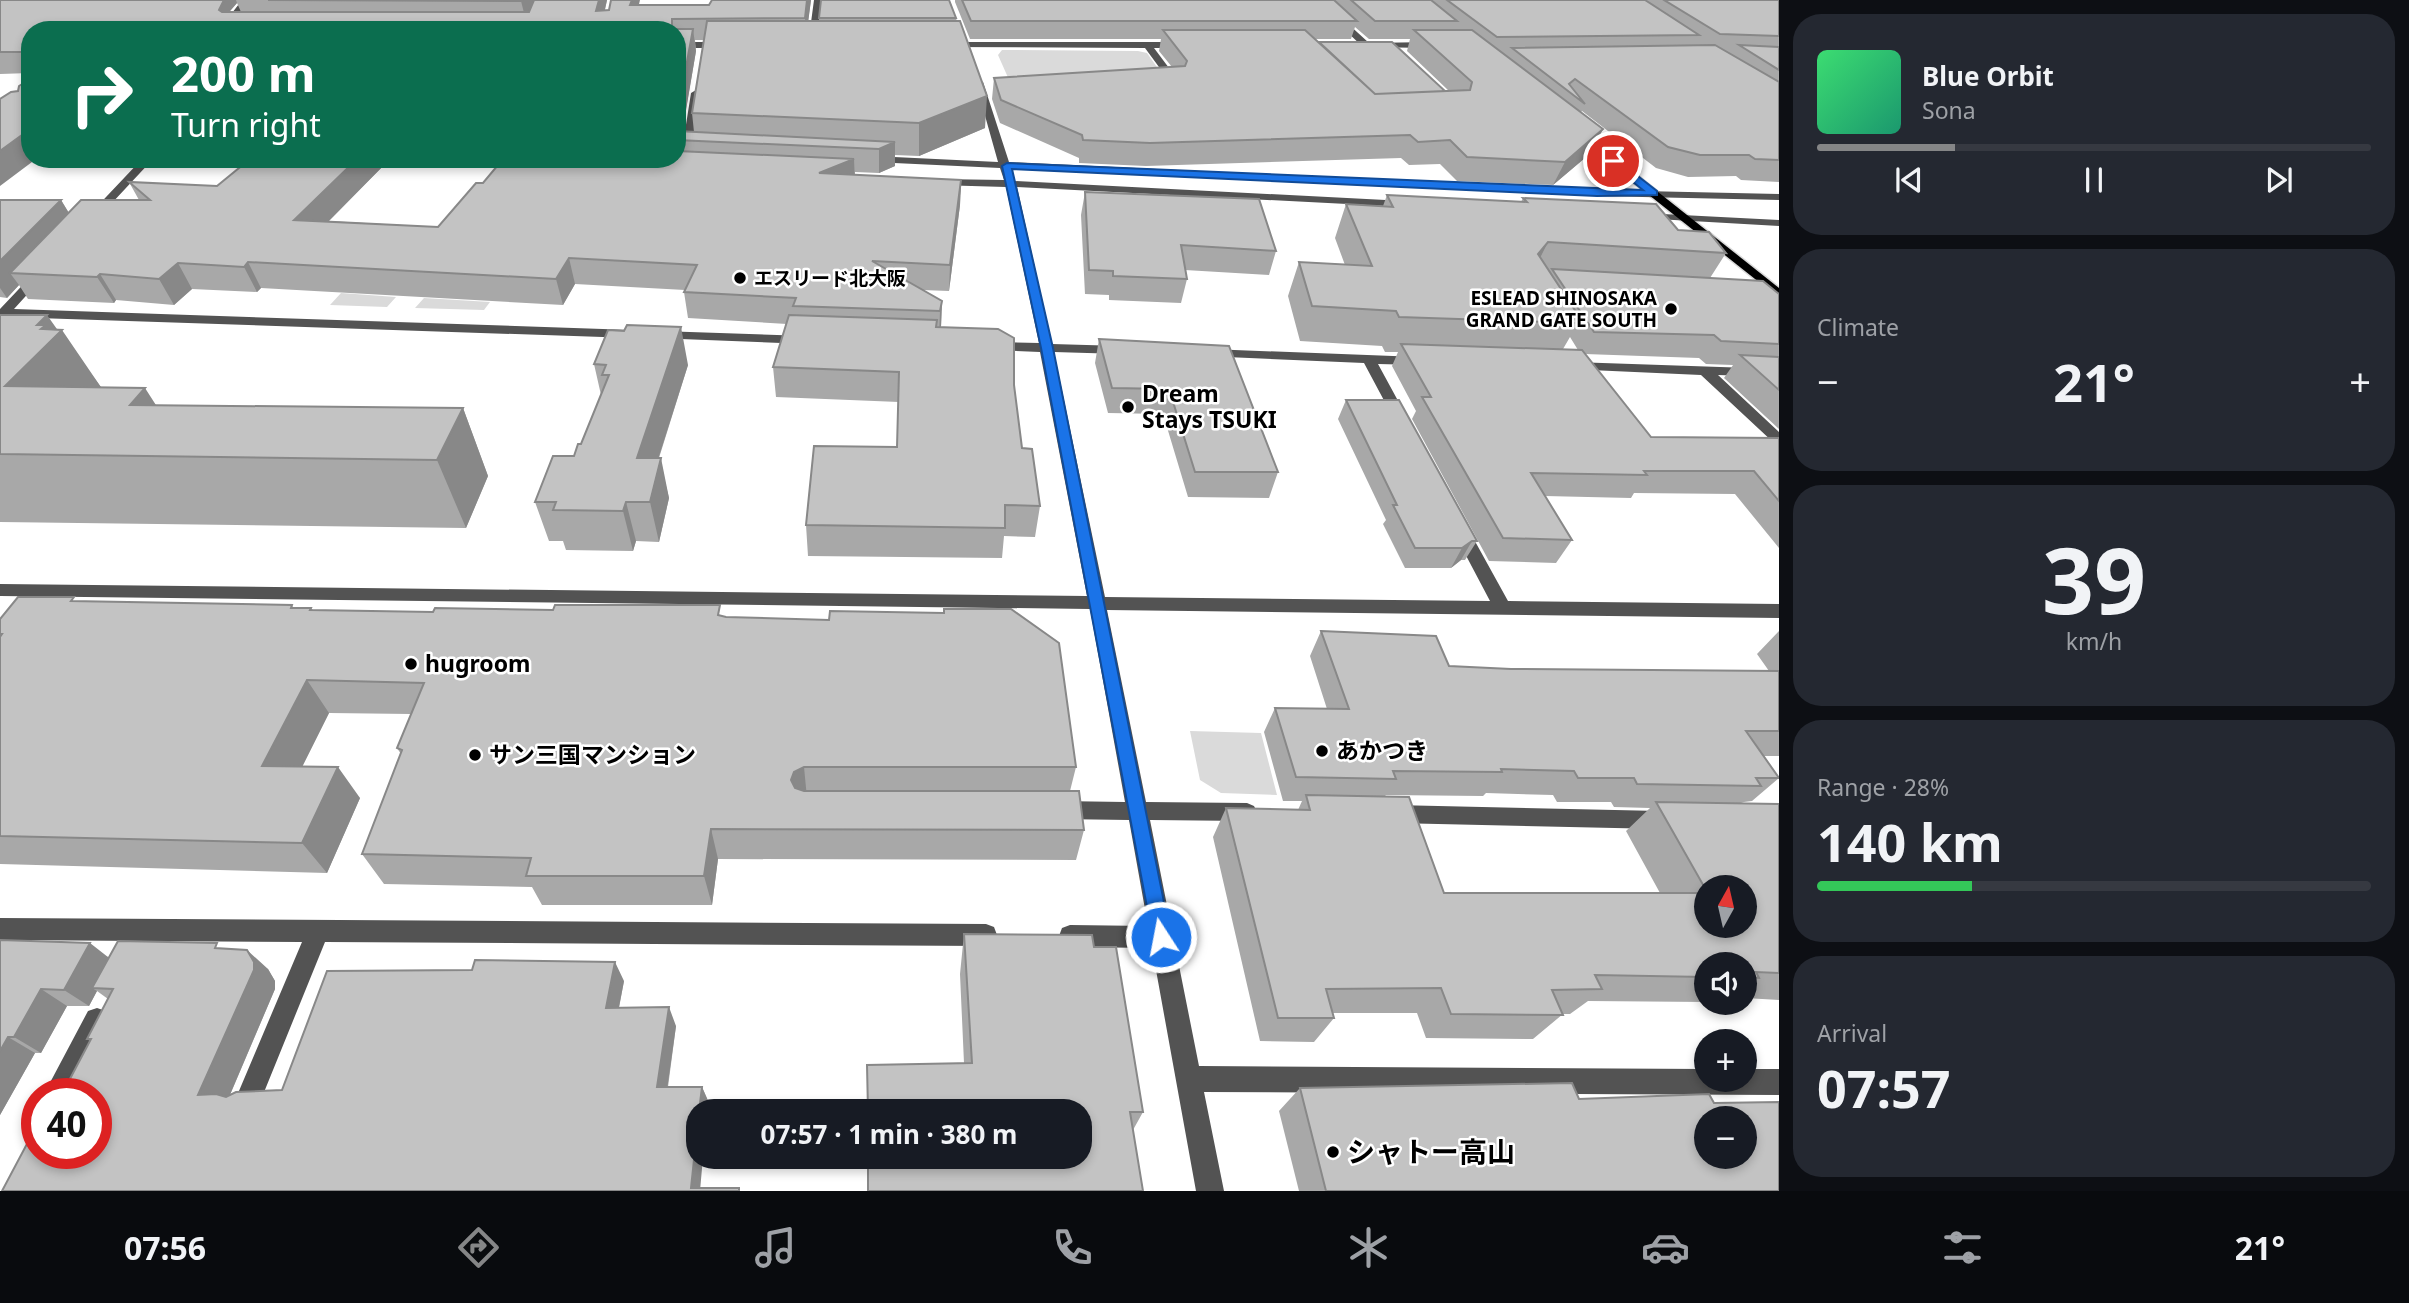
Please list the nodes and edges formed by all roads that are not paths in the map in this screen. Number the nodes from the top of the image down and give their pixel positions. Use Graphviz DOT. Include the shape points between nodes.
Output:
graph roads {
  1 [pos="246,0"];
  2 [pos="818,0"];
  3 [pos="1317,0"];
  4 [pos="240,21"];
  5 [pos="963,39"];
  6 [pos="686,45"];
  7 [pos="704,45"];
  8 [pos="732,45"];
  9 [pos="799,45"];
  10 [pos="813,45"];
  11 [pos="826,45"];
  12 [pos="932,45"];
  13 [pos="1148,45"];
  14 [pos="1190,45"];
  15 [pos="1353,45"];
  16 [pos="1366,45"];
  17 [pos="1392,45"];
  18 [pos="1443,46"];
  19 [pos="1402,54"];
  20 [pos="702,58"];
  21 [pos="698,85"];
  22 [pos="1162,85"];
  23 [pos="1571,128"];
  24 [pos="686,134"];
  25 [pos="686,150"];
  26 [pos="700,151"];
  27 [pos="863,159"];
  28 [pos="1007,166"];
  29 [pos="140,168"];
  30 [pos="929,182"];
  31 [pos="1013,185"];
  32 [pos="1653,193"];
  33 [pos="1779,197"];
  34 [pos="1412,204"];
  35 [pos="1632,215"];
  36 [pos="1684,218"];
  37 [pos="1779,223"];
  38 [pos="85,227"];
  39 [pos="48,265"];
  40 [pos="1779,296"];
  41 [pos="1760,297"];
  42 [pos="2,315"];
  43 [pos="822,340"];
  44 [pos="973,345"];
  45 [pos="1047,348"];
  46 [pos="1139,351"];
  47 [pos="1194,353"];
  48 [pos="1369,359"];
  49 [pos="1439,362"];
  50 [pos="1572,363"];
  51 [pos="1705,371"];
  52 [pos="1779,373"];
  53 [pos="1408,432"];
  54 [pos="1779,440"];
  55 [pos="1453,516"];
  56 [pos="0,590"];
  57 [pos="1096,604"];
  58 [pos="1503,608"];
  59 [pos="1779,611"];
  60 [pos="1037,810"];
  61 [pos="1137,810"];
  62 [pos="1263,812"];
  63 [pos="1370,814"];
  64 [pos="1683,820"];
  65 [pos="0,929"];
  66 [pos="145,930"];
  67 [pos="317,932"];
  68 [pos="1012,936"];
  69 [pos="1054,936"];
  70 [pos="1161,937"];
  71 [pos="132,954"];
  72 [pos="107,1000"];
  73 [pos="66,1078"];
  74 [pos="1189,1079"];
  75 [pos="1779,1082"];
  76 [pos="249,1098"];
  77 [pos="1210,1191"];
  1 -- 4 [label="street" via="236,13"];
  2 -- 10 [label="street"];
  3 -- 16 [label="street"];
  5 -- 12 [label="street"];
  5 -- 13 [label="street"];
  5 -- 28 [label="street" via="989,93"];
  6 -- 7 [label="street"];
  7 -- 8 [label="street"];
  7 -- 20 [label="street"];
  9 -- 10 [label="street"];
  10 -- 11 [label="street"];
  13 -- 14 [label="street"];
  13 -- 22 [label="street" via="1176,84"];
  15 -- 16 [label="street"];
  16 -- 17 [label="street"];
  17 -- 18 [label="street"];
  17 -- 19 [label="street"];
  21 -- 24 [label="street"];
  23 -- 32 [label="main road"];
  25 -- 26 [label="street"];
  27 -- 28 [label="street"];
  28 -- 31 [label="street"];
  28 -- 32 [label="street"];
  29 -- 38 [label="street"];
  30 -- 31 [label="street"];
  31 -- 34 [label="street"];
  31 -- 45 [label="street"];
  32 -- 33 [label="street"];
  32 -- 36 [label="main road"];
  35 -- 36 [label="street"];
  36 -- 37 [label="street"];
  36 -- 40 [label="main road"];
  39 -- 42 [label="street"];
  40 -- 41 [label="street"];
  42 -- 43 [label="street" via="38,312"];
  44 -- 45 [label="street"];
  45 -- 46 [label="street"];
  45 -- 57 [label="street"];
  47 -- 48 [label="street"];
  48 -- 49 [label="street"];
  48 -- 53 [label="street"];
  50 -- 51 [label="street"];
  51 -- 52 [label="street"];
  51 -- 54 [label="street"];
  55 -- 58 [label="street"];
  56 -- 57 [label="street"];
  57 -- 58 [label="street"];
  57 -- 61 [label="street"];
  58 -- 59 [label="street"];
  60 -- 61 [label="street"];
  61 -- 62 [label="street"];
  61 -- 70 [label="street"];
  63 -- 64 [label="street"];
  65 -- 66 [label="street"];
  66 -- 67 [label="street"];
  66 -- 71 [label="street"];
  67 -- 68 [label="street"];
  67 -- 76 [label="street"];
  69 -- 70 [label="street"];
  70 -- 74 [label="street"];
  72 -- 73 [label="street"];
  74 -- 75 [label="street"];
  74 -- 77 [label="street"];
}
